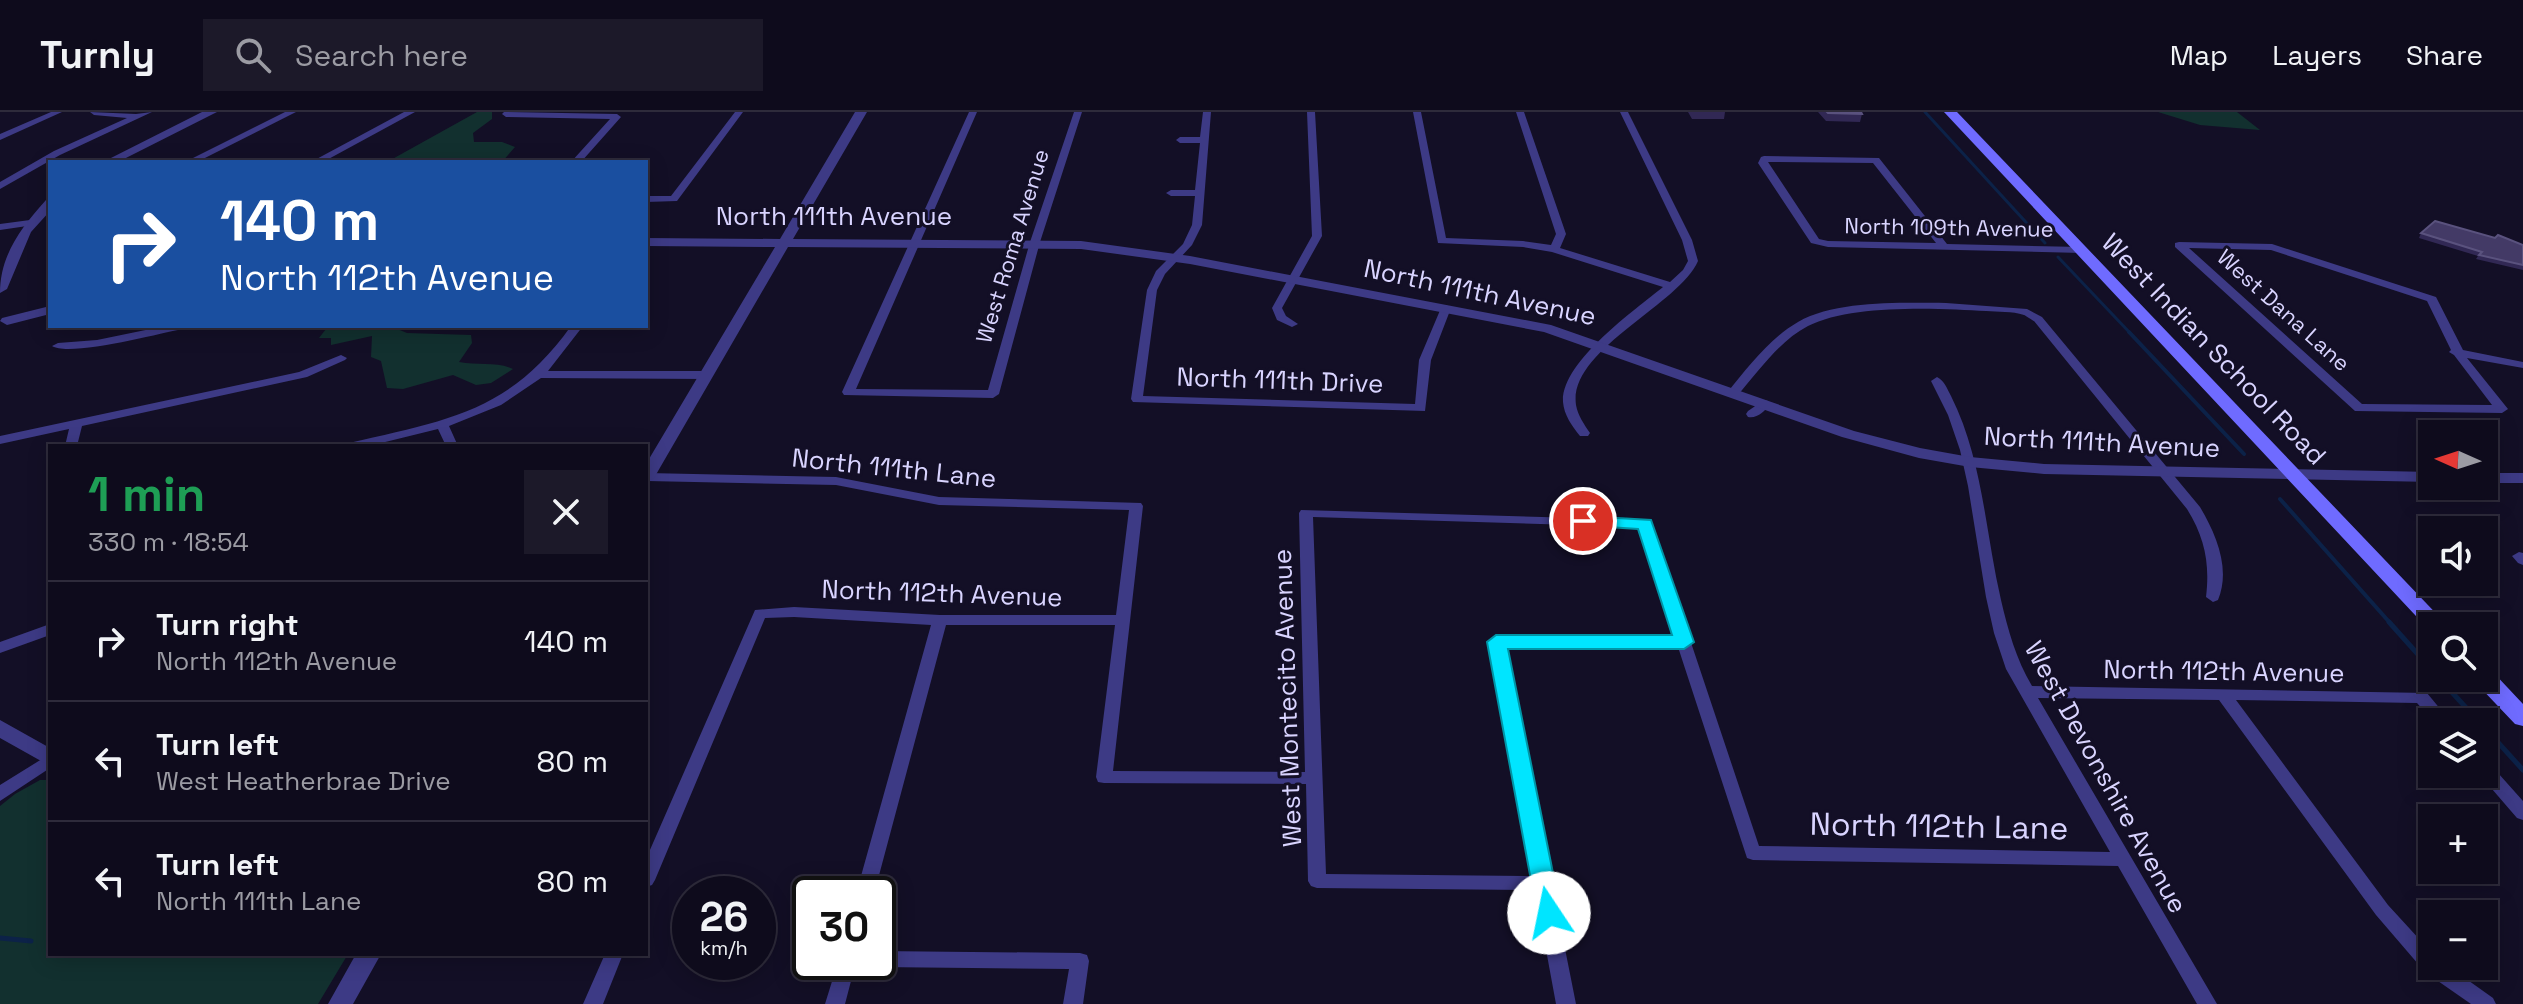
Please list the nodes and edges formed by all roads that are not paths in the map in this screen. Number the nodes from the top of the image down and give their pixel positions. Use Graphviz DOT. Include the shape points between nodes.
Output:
graph roads {
  1 [pos="58,112"];
  2 [pos="94,112"];
  3 [pos="148,112"];
  4 [pos="211,112"];
  5 [pos="292,112"];
  6 [pos="411,112"];
  7 [pos="739,112"];
  8 [pos="861,112"];
  9 [pos="973,112"];
  10 [pos="1078,112"];
  11 [pos="1207,112"];
  12 [pos="1311,112"];
  13 [pos="1417,112"];
  14 [pos="1520,112"];
  15 [pos="1624,112"];
  16 [pos="1950,112"];
  17 [pos="507,113"];
  18 [pos="137,117"];
  19 [pos="0,137"];
  20 [pos="1180,140"];
  21 [pos="1205,140"];
  22 [pos="113,160"];
  23 [pos="194,160"];
  24 [pos="320,160"];
  25 [pos="578,160"];
  26 [pos="0,186"];
  27 [pos="1171,193"];
  28 [pos="1201,193"];
  29 [pos="648,199"];
  30 [pos="48,205"];
  31 [pos="30,223"];
  32 [pos="0,227"];
  33 [pos="648,242"];
  34 [pos="783,242"];
  35 [pos="913,242"];
  36 [pos="1035,242"];
  37 [pos="1944,247"];
  38 [pos="1554,249"];
  39 [pos="2082,250"];
  40 [pos="1174,258"];
  41 [pos="1292,280"];
  42 [pos="1672,286"];
  43 [pos="1,288"];
  44 [pos="1811,305"];
  45 [pos="48,308"];
  46 [pos="1446,308"];
  47 [pos="1826,314"];
  48 [pos="4,318"];
  49 [pos="1292,324"];
  50 [pos="172,328"];
  51 [pos="575,328"];
  52 [pos="58,346"];
  53 [pos="1603,346"];
  54 [pos="2455,352"];
  55 [pos="341,358"];
  56 [pos="2523,365"];
  57 [pos="538,374"];
  58 [pos="706,375"];
  59 [pos="1937,381"];
  60 [pos="1733,393"];
  61 [pos="442,423"];
  62 [pos="76,424"];
  63 [pos="1584,433"];
  64 [pos="0,440"];
  65 [pos="71,444"];
  66 [pos="361,444"];
  67 [pos="451,444"];
  68 [pos="1970,462"];
  69 [pos="2166,472"];
  70 [pos="648,474"];
  71 [pos="2296,476"];
  72 [pos="648,477"];
  73 [pos="2418,477"];
  74 [pos="2498,478"];
  75 [pos="2523,478"];
  76 [pos="2213,597"];
  77 [pos="2424,612"];
  78 [pos="940,620"];
  79 [pos="1122,620"];
  80 [pos="48,630"];
  81 [pos="1684,642"];
  82 [pos="0,648"];
  83 [pos="2026,692"];
  84 [pos="2498,692"];
  85 [pos="2224,695"];
  86 [pos="2431,708"];
  87 [pos="2523,718"];
  88 [pos="0,728"];
  89 [pos="48,758"];
  90 [pos="48,760"];
  91 [pos="1314,778"];
  92 [pos="2498,784"];
  93 [pos="0,794"];
  94 [pos="2523,813"];
  95 [pos="2125,859"];
  96 [pos="648,875"];
  97 [pos="870,876"];
  98 [pos="1544,883"];
  99 [pos="2418,950"];
  100 [pos="368,956"];
  101 [pos="613,956"];
  102 [pos="896,959"];
  103 [pos="842,980"];
  104 [pos="2452,980"];
  105 [pos="340,1004"];
  106 [pos="593,1004"];
  107 [pos="835,1004"];
  108 [pos="1073,1004"];
  109 [pos="1566,1004"];
  110 [pos="2207,1004"];
  111 [pos="2486,1004"];
  1 -- 19 [label="street"];
  2 -- 18 [label="street"];
  3 -- 18 [label="street"];
  4 -- 22 [label="street"];
  5 -- 23 [label="street"];
  6 -- 24 [label="street"];
  7 -- 29 [label="street" via="674,199"];
  8 -- 34 [label="street"];
  9 -- 35 [label="street"];
  10 -- 36 [label="street, West Roma Avenue"];
  11 -- 21 [label="street"];
  12 -- 41 [label="street" via="1317,236"];
  13 -- 38 [label="street" via="1442,241"];
  14 -- 38 [label="street" via="1561,234"];
  15 -- 42 [label="street" via="1692,252 1688,272"];
  16 -- 39 [label="main road, West Indian School Road"];
  17 -- 25 [label="street" via="617,117"];
  18 -- 26 [label="street"];
  20 -- 21 [label="street"];
  21 -- 28 [label="street"];
  27 -- 28 [label="street"];
  28 -- 40 [label="street" via="1197,225"];
  30 -- 31 [label="street"];
  31 -- 32 [label="street"];
  31 -- 43 [label="street"];
  33 -- 34 [label="street, North 111th Avenue"];
  34 -- 35 [label="street, North 111th Avenue"];
  34 -- 58 [label="street"];
  35 -- 36 [label="street, North 111th Avenue"];
  35 -- 36 [label="street, West Roma Avenue" via="848,392 993,394"];
  36 -- 40 [label="street, North 111th Avenue"];
  37 -- 37 [label="street, North 109th Avenue" via="1876,160 1764,159 1815,241"];
  37 -- 39 [label="street, North 109th Avenue"];
  38 -- 42 [label="street"];
  39 -- 71 [label="main road, West Indian School Road"];
  40 -- 41 [label="street, North 111th Avenue"];
  40 -- 46 [label="street, North 111th Drive" via="1152,290 1137,399 1421,408 1425,360"];
  41 -- 46 [label="street, North 111th Avenue"];
  41 -- 49 [label="street" via="1277,308"];
  42 -- 53 [label="street"];
  43 -- 48 [label="street" via="8,291"];
  44 -- 47 [label="street"];
  45 -- 48 [label="street"];
  46 -- 53 [label="street, North 111th Avenue" via="1546,328"];
  47 -- 60 [label="street" via="1790,334"];
  47 -- 69 [label="street" via="1880,308 2027,312"];
  50 -- 52 [label="street"];
  51 -- 57 [label="street"];
  53 -- 60 [label="street, North 111th Avenue"];
  53 -- 63 [label="street" via="1582,366 1570,391 1570,415"];
  54 -- 54 [label="street, West Dana Lane" via="2502,409 2359,408 2179,245 2272,247 2432,299"];
  54 -- 56 [label="street"];
  55 -- 62 [label="street" via="303,375"];
  57 -- 58 [label="street"];
  57 -- 61 [label="street" via="504,399"];
  58 -- 70 [label="street"];
  59 -- 68 [label="street, West Devonshire Avenue" via="1957,416"];
  60 -- 68 [label="street, North 111th Avenue" via="1758,409"];
  61 -- 66 [label="street"];
  61 -- 67 [label="street"];
  62 -- 64 [label="street"];
  62 -- 65 [label="street"];
  68 -- 69 [label="street, North 111th Avenue"];
  68 -- 83 [label="street, West Devonshire Avenue" via="1997,622"];
  69 -- 71 [label="street, North 111th Avenue"];
  69 -- 76 [label="street" via="2213,545"];
  71 -- 73 [label="street, North 111th Avenue"];
  71 -- 77 [label="main road, West Indian School Road"];
  72 -- 79 [label="street, North 111th Lane" via="836,481 939,501 1136,506"];
  74 -- 75 [label="street"];
  78 -- 79 [label="street, North 112th Avenue"];
  78 -- 96 [label="street, North 112th Avenue" via="760,613"];
  78 -- 97 [label="street"];
  79 -- 91 [label="street" via="1104,777"];
  80 -- 82 [label="street"];
  81 -- 91 [label="street, West Montecito Avenue" via="1645,523 1306,513"];
  81 -- 95 [label="street, North 112th Lane" via="1753,853"];
  81 -- 98 [label="street" via="1496,642"];
  83 -- 85 [label="street, North 112th Avenue"];
  83 -- 95 [label="street, West Devonshire Avenue"];
  84 -- 87 [label="main road"];
  85 -- 86 [label="street, North 112th Avenue" via="2421,697"];
  85 -- 99 [label="street" via="2382,910"];
  88 -- 89 [label="street"];
  90 -- 93 [label="street"];
  91 -- 98 [label="street, West Montecito Avenue" via="1317,881"];
  92 -- 94 [label="street"];
  95 -- 110 [label="street, West Devonshire Avenue"];
  98 -- 109 [label="street"];
  100 -- 105 [label="street"];
  101 -- 106 [label="street"];
  102 -- 108 [label="street" via="1080,961"];
  103 -- 107 [label="street"];
  104 -- 111 [label="street"];
}
